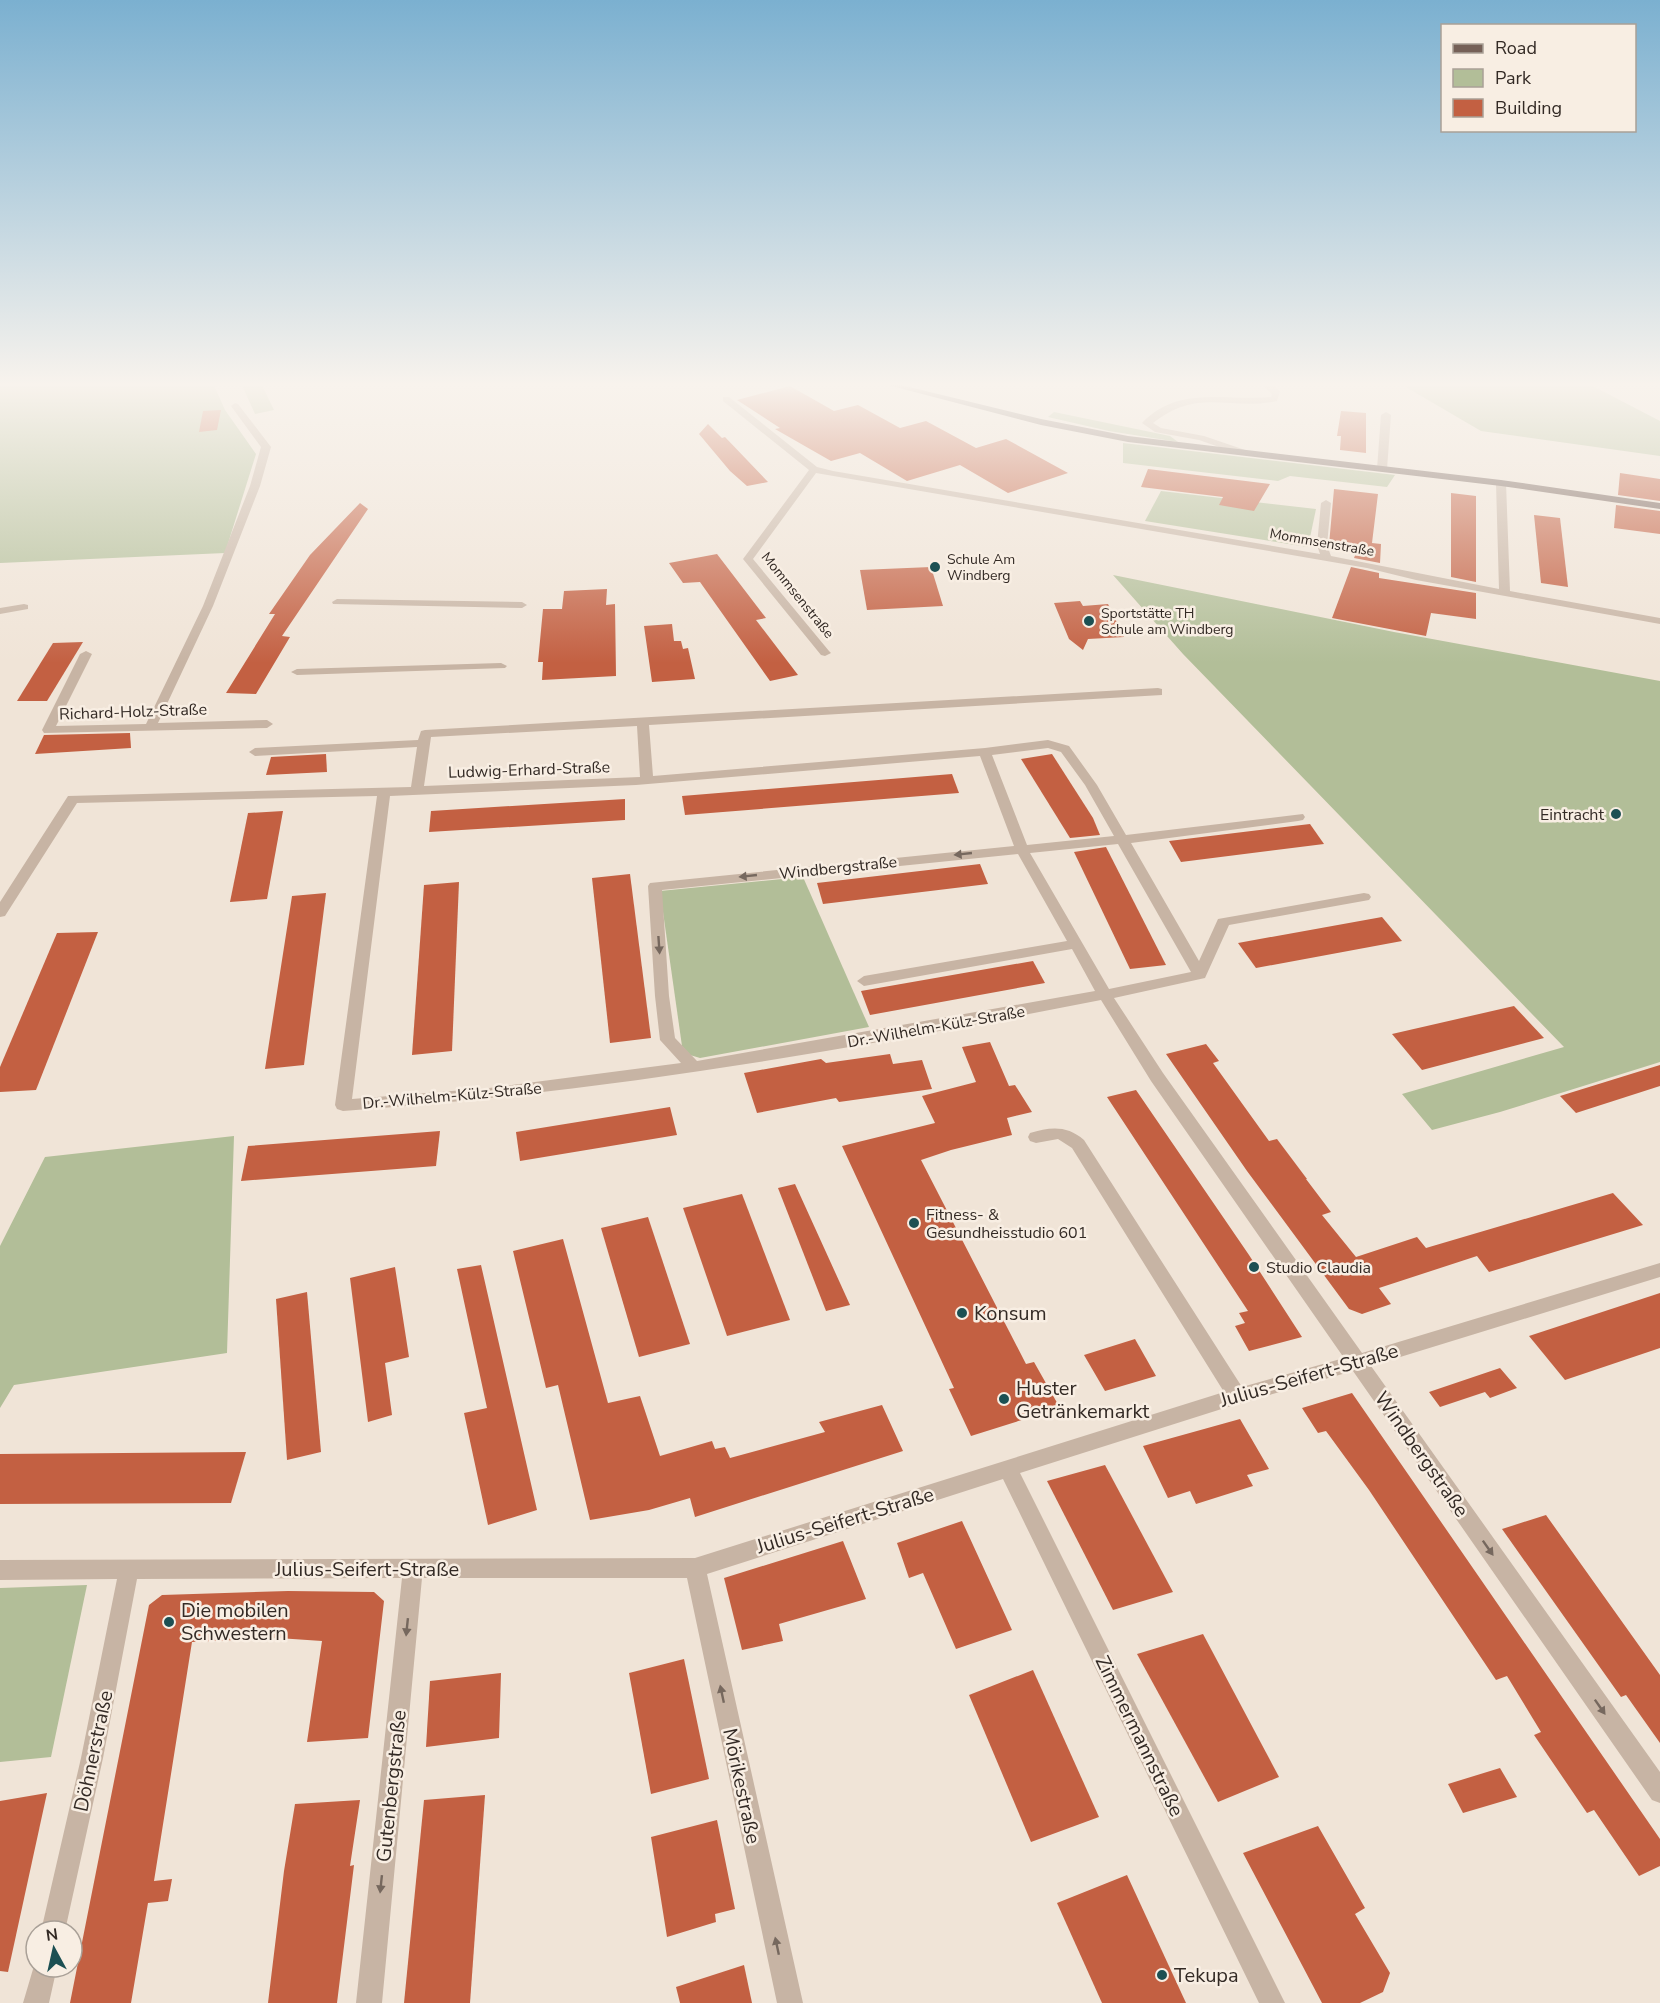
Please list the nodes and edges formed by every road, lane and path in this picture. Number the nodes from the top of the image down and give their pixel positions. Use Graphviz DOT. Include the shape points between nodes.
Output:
graph roads {
  1 [pos="258,476"];
  2 [pos="808,476"];
  3 [pos="861,476"];
  4 [pos="1446,476"];
  5 [pos="1501,483"];
  6 [pos="1326,503"];
  7 [pos="1660,506"];
  8 [pos="1327,558"];
  9 [pos="1505,593"];
  10 [pos="337,602"];
  11 [pos="522,605"];
  12 [pos="24,607"];
  13 [pos="0,611"];
  14 [pos="1660,621"];
  15 [pos="825,653"];
  16 [pos="86,654"];
  17 [pos="501,666"];
  18 [pos="297,672"];
  19 [pos="1158,692"];
  20 [pos="643,722"];
  21 [pos="267,724"];
  22 [pos="151,726"];
  23 [pos="424,743"];
  24 [pos="255,752"];
  25 [pos="985,752"];
  26 [pos="647,780"];
  27 [pos="417,790"];
  28 [pos="384,792"];
  29 [pos="1298,817"];
  30 [pos="1123,839"];
  31 [pos="1021,848"];
  32 [pos="1364,897"];
  33 [pos="0,913"];
  34 [pos="1076,944"];
  35 [pos="1200,975"];
  36 [pos="864,981"];
  37 [pos="1105,995"];
  38 [pos="695,1068"];
  39 [pos="1036,1137"];
  40 [pos="1660,1270"];
  41 [pos="1358,1362"];
  42 [pos="1237,1396"];
  43 [pos="1008,1469"];
  44 [pos="695,1568"];
  45 [pos="129,1569"];
  46 [pos="413,1569"];
  47 [pos="0,1570"];
  48 [pos="1660,1792"];
  49 [pos="56,1919"];
  50 [pos="42,1979"];
  51 [pos="36,2003"];
  52 [pos="369,2003"];
  53 [pos="790,2003"];
  54 [pos="1272,2003"];
  1 -- 22 [label="street" via="208,606"];
  2 -- 15 [label="street, Mommsenstraße" via="748,559"];
  3 -- 8 [label="street, Mommsenstraße" via="1130,518"];
  4 -- 5 [label="main road"];
  5 -- 7 [label="main road"];
  5 -- 9 [label="street"];
  6 -- 8 [label="street" via="1322,545"];
  8 -- 9 [label="street, Mommsenstraße"];
  9 -- 14 [label="street, Mommsenstraße"];
  10 -- 11 [label="street"];
  12 -- 13 [label="street"];
  16 -- 22 [label="street, Richard-Holz-Straße" via="48,730"];
  17 -- 18 [label="street"];
  19 -- 20 [label="street"];
  20 -- 23 [label="street" via="425,734"];
  20 -- 26 [label="street"];
  21 -- 22 [label="street, Richard-Holz-Straße"];
  23 -- 24 [label="street"];
  23 -- 27 [label="street"];
  25 -- 26 [label="street, Ludwig-Erhard-Straße"];
  25 -- 30 [label="street" via="1048,744 1065,749"];
  25 -- 31 [label="street, Windbergstraße"];
  26 -- 27 [label="street, Ludwig-Erhard-Straße"];
  27 -- 28 [label="street, Ludwig-Erhard-Straße"];
  28 -- 33 [label="street, Ludwig-Erhard-Straße" via="73,799"];
  28 -- 38 [label="street, Dr.-Wilhelm-Külz-Straße" via="344,1105 440,1100"];
  29 -- 30 [label="street, Windbergstraße"];
  30 -- 31 [label="street, Windbergstraße"];
  30 -- 35 [label="street"];
  31 -- 34 [label="street, Windbergstraße"];
  31 -- 38 [label="street, Windbergstraße, one-way" via="655,886 668,1040"];
  32 -- 35 [label="street" via="1223,922"];
  34 -- 36 [label="street"];
  34 -- 37 [label="street, Windbergstraße"];
  35 -- 37 [label="street"];
  37 -- 38 [label="street, Dr.-Wilhelm-Külz-Straße"];
  37 -- 41 [label="street, Windbergstraße" via="1157,1077"];
  39 -- 42 [label="street" via="1059,1132 1078,1144"];
  40 -- 41 [label="street, Julius-Seifert-Straße"];
  41 -- 42 [label="street, Julius-Seifert-Straße"];
  41 -- 48 [label="street, Windbergstraße, one-way"];
  42 -- 43 [label="street, Julius-Seifert-Straße"];
  43 -- 44 [label="street, Julius-Seifert-Straße"];
  43 -- 54 [label="street, Zimmermannstraße"];
  44 -- 46 [label="street, Julius-Seifert-Straße"];
  53 -- 44 [label="street, Mörikestraße, one-way"];
  45 -- 46 [label="street, Julius-Seifert-Straße"];
  45 -- 47 [label="street, Julius-Seifert-Straße"];
  45 -- 49 [label="street, Döhnerstraße"];
  46 -- 52 [label="street, Gutenbergstraße, one-way"];
  50 -- 51 [label="street"];
}
